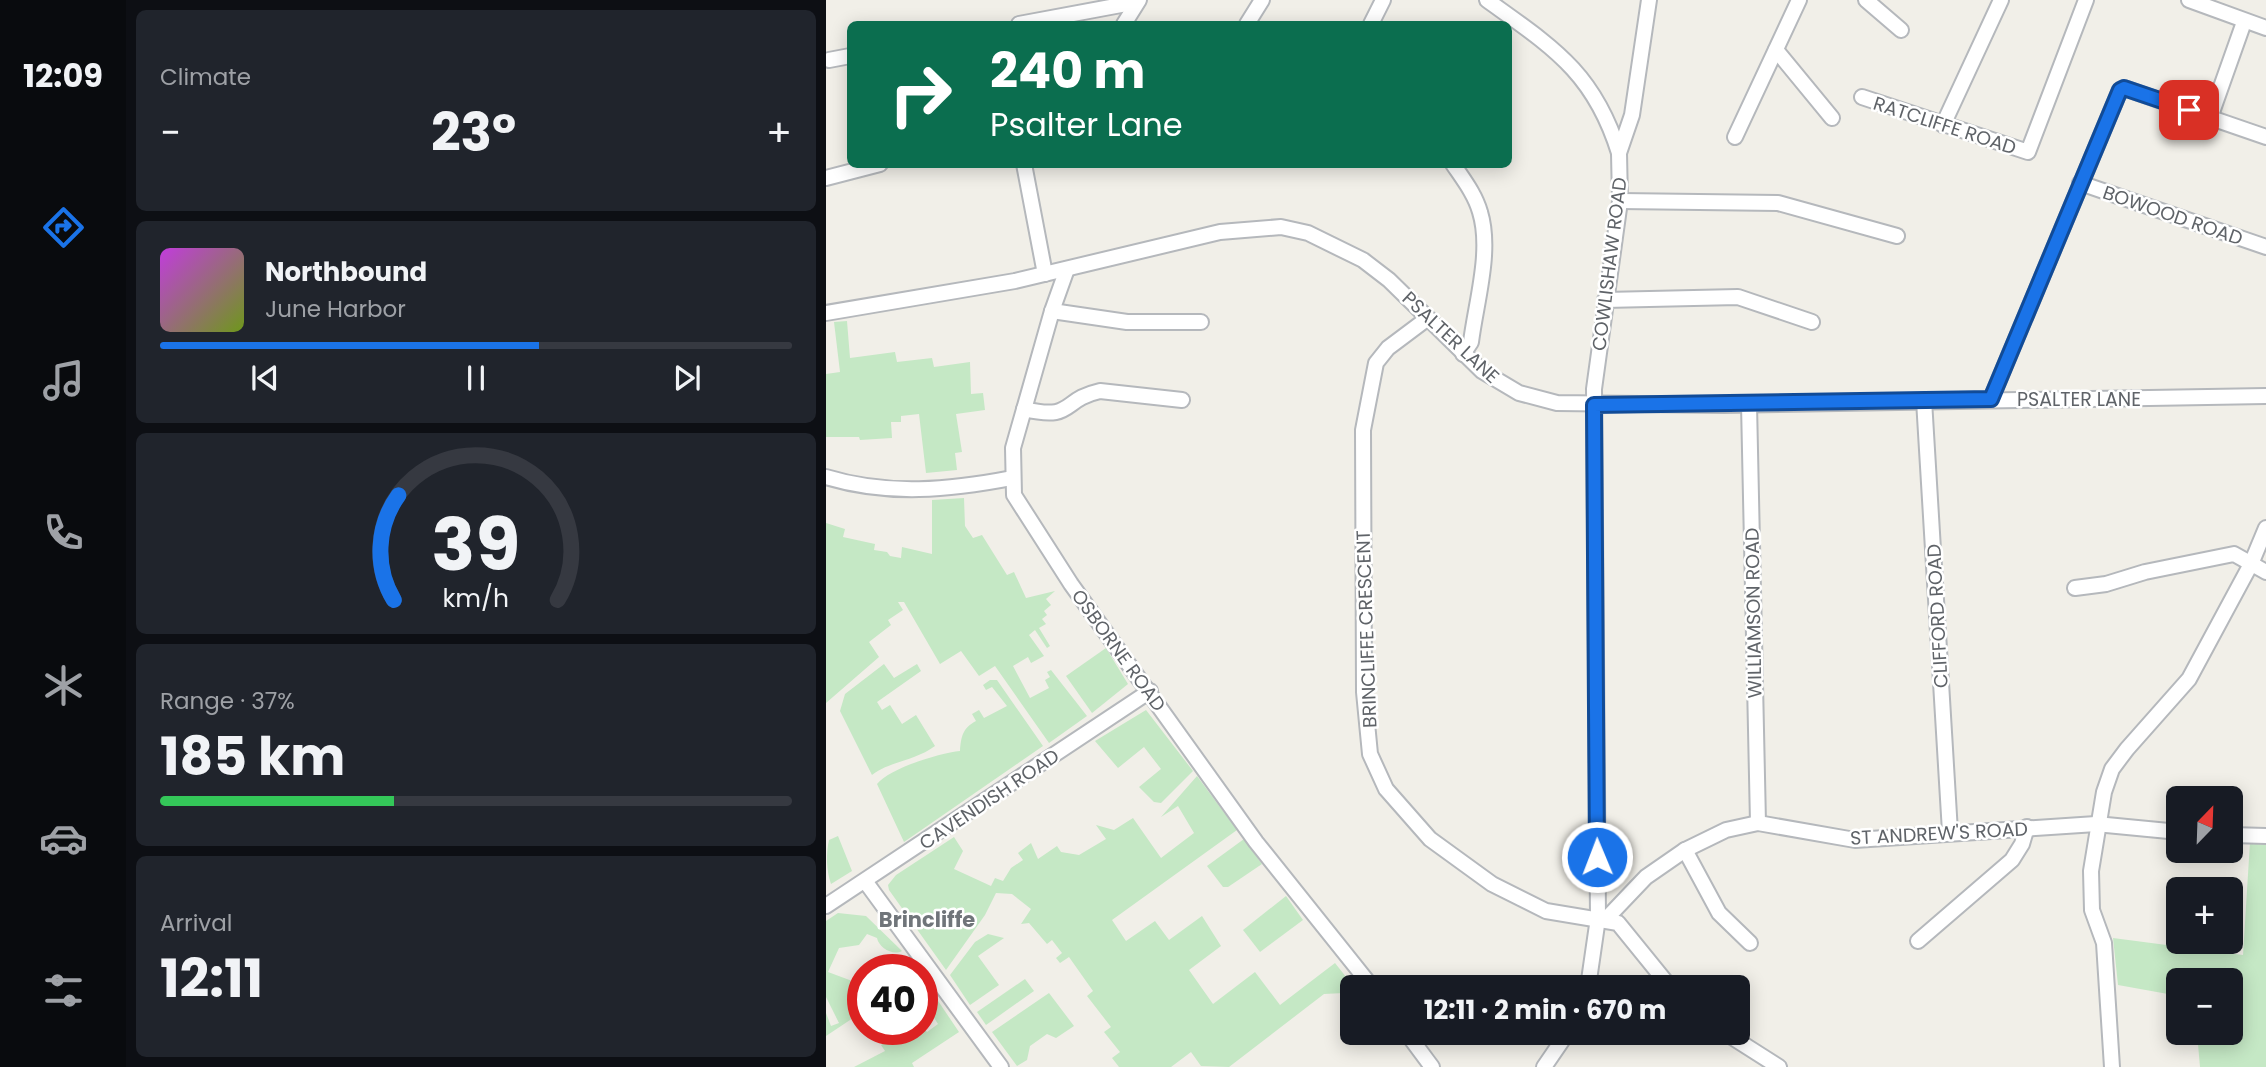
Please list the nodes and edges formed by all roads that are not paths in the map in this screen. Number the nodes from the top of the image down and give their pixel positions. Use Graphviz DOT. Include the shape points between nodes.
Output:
graph roads {
  1 [pos="1262,0"];
  2 [pos="1383,0"];
  3 [pos="1487,0"];
  4 [pos="1649,0"];
  5 [pos="1799,0"];
  6 [pos="1866,0"];
  7 [pos="2001,0"];
  8 [pos="2086,0"];
  9 [pos="2189,0"];
  10 [pos="1138,1"];
  11 [pos="1035,21"];
  12 [pos="1126,21"];
  13 [pos="1249,21"];
  14 [pos="1372,21"];
  15 [pos="2244,22"];
  16 [pos="2266,29"];
  17 [pos="1901,30"];
  18 [pos="1776,50"];
  19 [pos="847,57"];
  20 [pos="829,60"];
  21 [pos="1862,97"];
  22 [pos="1832,118"];
  23 [pos="2210,118"];
  24 [pos="1943,125"];
  25 [pos="1735,137"];
  26 [pos="2266,138"];
  27 [pos="1619,153"];
  28 [pos="865,168"];
  29 [pos="1025,168"];
  30 [pos="1455,168"];
  31 [pos="826,178"];
  32 [pos="2080,183"];
  33 [pos="1620,201"];
  34 [pos="1897,236"];
  35 [pos="2266,247"];
  36 [pos="1067,269"];
  37 [pos="1045,274"];
  38 [pos="1605,300"];
  39 [pos="1052,311"];
  40 [pos="826,313"];
  41 [pos="1428,317"];
  42 [pos="1201,322"];
  43 [pos="1812,322"];
  44 [pos="1463,354"];
  45 [pos="2266,396"];
  46 [pos="1991,399"];
  47 [pos="1182,400"];
  48 [pos="1924,400"];
  49 [pos="1749,404"];
  50 [pos="1594,405"];
  51 [pos="1024,409"];
  52 [pos="826,477"];
  53 [pos="1012,478"];
  54 [pos="2266,528"];
  55 [pos="2251,564"];
  56 [pos="2266,572"];
  57 [pos="2075,588"];
  58 [pos="1150,691"];
  59 [pos="1758,823"];
  60 [pos="2096,824"];
  61 [pos="2027,827"];
  62 [pos="2166,831"];
  63 [pos="1950,832"];
  64 [pos="2244,835"];
  65 [pos="2266,836"];
  66 [pos="1685,850"];
  67 [pos="865,881"];
  68 [pos="826,906"];
  69 [pos="1602,919"];
  70 [pos="1918,941"];
  71 [pos="1750,943"];
  72 [pos="1362,975"];
  73 [pos="1590,975"];
  74 [pos="1660,975"];
  75 [pos="1416,1045"];
  76 [pos="1559,1045"];
  77 [pos="1744,1045"];
  78 [pos="1001,1067"];
  79 [pos="1432,1067"];
  80 [pos="1544,1067"];
  81 [pos="1779,1067"];
  82 [pos="2112,1067"];
  1 -- 13 [label="street"];
  2 -- 14 [label="street"];
  3 -- 27 [label="street" via="1539,37 1586,81 1609,121"];
  4 -- 27 [label="street, COWLISHAW ROAD" via="1632,115"];
  5 -- 18 [label="street"];
  6 -- 17 [label="street"];
  7 -- 24 [label="street"];
  8 -- 24 [label="street, RATCLIFFE ROAD" via="2028,152"];
  9 -- 15 [label="street"];
  10 -- 11 [label="street"];
  10 -- 12 [label="street"];
  15 -- 16 [label="street"];
  15 -- 23 [label="street"];
  18 -- 22 [label="street"];
  18 -- 25 [label="street"];
  19 -- 20 [label="street"];
  21 -- 24 [label="street, RATCLIFFE ROAD"];
  23 -- 26 [label="street"];
  23 -- 32 [label="street" via="2120,90"];
  27 -- 33 [label="street, COWLISHAW ROAD"];
  28 -- 31 [label="street"];
  29 -- 37 [label="street"];
  30 -- 44 [label="street" via="1476,201 1484,230 1471,342"];
  32 -- 35 [label="street, BOWOOD ROAD"];
  32 -- 46 [label="street"];
  33 -- 34 [label="street" via="1778,202"];
  33 -- 38 [label="street, COWLISHAW ROAD"];
  36 -- 37 [label="street, PSALTER LANE"];
  36 -- 39 [label="street, OSBORNE ROAD"];
  36 -- 41 [label="street, PSALTER LANE" via="1220,232 1281,227 1317,237 1363,260"];
  37 -- 40 [label="street, PSALTER LANE"];
  38 -- 43 [label="street" via="1738,297"];
  38 -- 50 [label="street, COWLISHAW ROAD"];
  39 -- 42 [label="street" via="1127,322"];
  39 -- 51 [label="street, OSBORNE ROAD"];
  41 -- 44 [label="street, PSALTER LANE"];
  41 -- 69 [label="street, BRINCLIFFE CRESCENT" via="1376,363 1363,430 1364,691 1370,754 1386,789 1430,839 1492,884 1546,911"];
  44 -- 50 [label="street, PSALTER LANE" via="1518,393 1557,403"];
  45 -- 46 [label="street, PSALTER LANE"];
  46 -- 48 [label="street, PSALTER LANE"];
  47 -- 51 [label="street" via="1100,391 1087,394 1062,413"];
  48 -- 49 [label="street, PSALTER LANE"];
  48 -- 63 [label="street, CLIFFORD ROAD"];
  49 -- 50 [label="street, PSALTER LANE"];
  49 -- 59 [label="street, WILLIAMSON ROAD"];
  50 -- 69 [label="street, COWLISHAW ROAD"];
  51 -- 53 [label="street, OSBORNE ROAD" via="1013,448"];
  52 -- 53 [label="street" via="891,490 965,487"];
  53 -- 58 [label="street, OSBORNE ROAD" via="1014,495 1034,530"];
  54 -- 55 [label="street"];
  55 -- 56 [label="street"];
  55 -- 57 [label="street" via="2234,554"];
  55 -- 60 [label="street" via="2189,679 2112,769"];
  58 -- 67 [label="street, CAVENDISH ROAD"];
  58 -- 72 [label="street, OSBORNE ROAD" via="1256,842"];
  59 -- 63 [label="street, ST ANDREW'S ROAD" via="1855,840"];
  59 -- 66 [label="street, ST ANDREW'S ROAD" via="1726,830"];
  60 -- 61 [label="street, ST ANDREW'S ROAD"];
  60 -- 62 [label="street, ST ANDREW'S ROAD"];
  60 -- 82 [label="street" via="2092,910 2104,943"];
  61 -- 63 [label="street, ST ANDREW'S ROAD"];
  61 -- 70 [label="street" via="2012,860"];
  64 -- 65 [label="street"];
  66 -- 69 [label="street, ST ANDREW'S ROAD" via="1646,877"];
  66 -- 71 [label="street" via="1719,914"];
  67 -- 68 [label="street, CAVENDISH ROAD"];
  67 -- 78 [label="street"];
  69 -- 73 [label="street, COWLISHAW ROAD"];
  69 -- 74 [label="street" via="1618,923"];
  75 -- 79 [label="street"];
  76 -- 80 [label="street"];
  77 -- 81 [label="street"];
}
